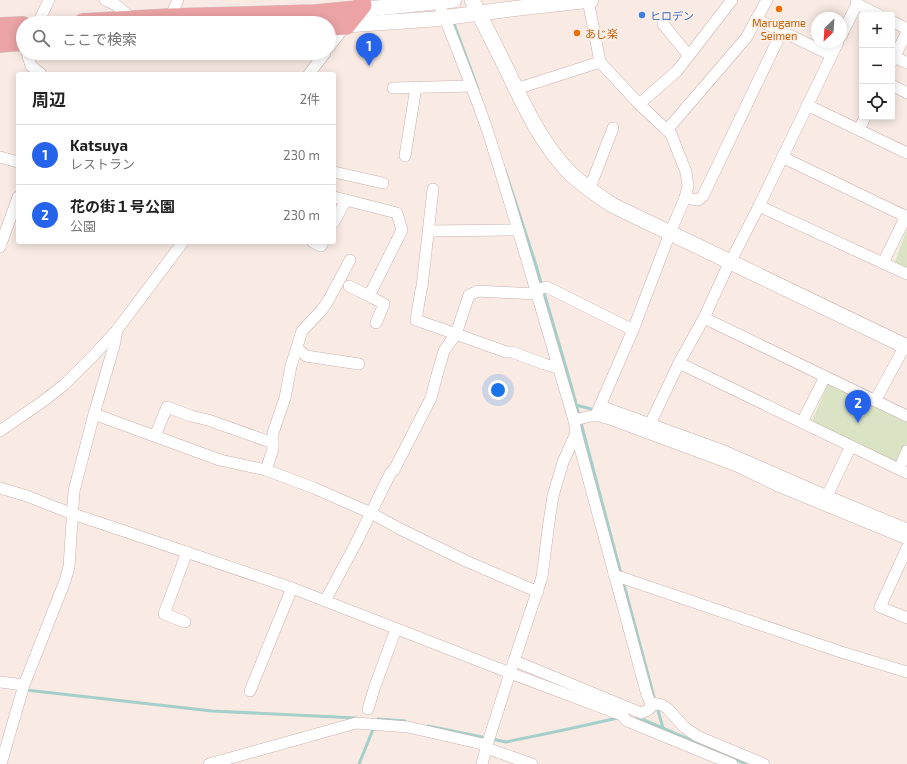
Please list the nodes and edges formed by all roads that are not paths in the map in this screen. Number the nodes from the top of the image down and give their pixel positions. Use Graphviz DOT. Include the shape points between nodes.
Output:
graph roads {
  1 [pos="49,0"];
  2 [pos="105,0"];
  3 [pos="178,0"];
  4 [pos="589,0"];
  5 [pos="732,0"];
  6 [pos="766,0"];
  7 [pos="446,1"];
  8 [pos="856,2"];
  9 [pos="362,5"];
  10 [pos="475,6"];
  11 [pos="874,12"];
  12 [pos="41,16"];
  13 [pos="129,16"];
  14 [pos="171,16"];
  15 [pos="243,16"];
  16 [pos="449,17"];
  17 [pos="756,19"];
  18 [pos="847,22"];
  19 [pos="895,23"];
  20 [pos="663,24"];
  21 [pos="16,26"];
  22 [pos="337,26"];
  23 [pos="0,27"];
  24 [pos="907,30"];
  25 [pos="782,32"];
  26 [pos="0,42"];
  27 [pos="16,42"];
  28 [pos="835,48"];
  29 [pos="832,55"];
  30 [pos="895,55"];
  31 [pos="689,56"];
  32 [pos="895,59"];
  33 [pos="29,60"];
  34 [pos="319,60"];
  35 [pos="600,62"];
  36 [pos="907,62"];
  37 [pos="38,72"];
  38 [pos="310,72"];
  39 [pos="471,86"];
  40 [pos="416,87"];
  41 [pos="895,87"];
  42 [pos="393,88"];
  43 [pos="516,89"];
  44 [pos="907,93"];
  45 [pos="639,104"];
  46 [pos="807,105"];
  47 [pos="864,120"];
  48 [pos="613,128"];
  49 [pos="667,130"];
  50 [pos="859,130"];
  51 [pos="907,153"];
  52 [pos="405,156"];
  53 [pos="0,157"];
  54 [pos="782,157"];
  55 [pos="16,161"];
  56 [pos="336,172"];
  57 [pos="383,183"];
  58 [pos="433,189"];
  59 [pos="589,190"];
  60 [pos="336,198"];
  61 [pos="685,198"];
  62 [pos="346,200"];
  63 [pos="16,203"];
  64 [pos="759,206"];
  65 [pos="906,216"];
  66 [pos="336,218"];
  67 [pos="518,230"];
  68 [pos="429,231"];
  69 [pos="670,233"];
  70 [pos="182,244"];
  71 [pos="0,247"];
  72 [pos="350,260"];
  73 [pos="731,262"];
  74 [pos="883,263"];
  75 [pos="907,274"];
  76 [pos="349,286"];
  77 [pos="539,290"];
  78 [pos="369,296"];
  79 [pos="704,318"];
  80 [pos="376,323"];
  81 [pos="117,330"];
  82 [pos="633,330"];
  83 [pos="456,334"];
  84 [pos="906,347"];
  85 [pos="297,348"];
  86 [pos="679,363"];
  87 [pos="359,364"];
  88 [pos="558,368"];
  89 [pos="825,377"];
  90 [pos="876,401"];
  91 [pos="598,410"];
  92 [pos="94,414"];
  93 [pos="907,416"];
  94 [pos="578,419"];
  95 [pos="802,422"];
  96 [pos="650,424"];
  97 [pos="0,431"];
  98 [pos="576,433"];
  99 [pos="155,436"];
  100 [pos="273,443"];
  101 [pos="851,446"];
  102 [pos="907,451"];
  103 [pos="266,470"];
  104 [pos="903,471"];
  105 [pos="0,488"];
  106 [pos="828,496"];
  107 [pos="371,513"];
  108 [pos="73,514"];
  109 [pos="907,529"];
  110 [pos="907,539"];
  111 [pos="907,548"];
  112 [pos="187,552"];
  113 [pos="903,565"];
  114 [pos="619,577"];
  115 [pos="292,588"];
  116 [pos="538,592"];
  117 [pos="324,601"];
  118 [pos="907,618"];
  119 [pos="185,622"];
  120 [pos="396,629"];
  121 [pos="512,668"];
  122 [pos="907,672"];
  123 [pos="0,682"];
  124 [pos="24,685"];
  125 [pos="250,691"];
  126 [pos="654,704"];
  127 [pos="368,709"];
  128 [pos="639,719"];
  129 [pos="488,742"];
  130 [pos="1,764"];
  131 [pos="209,764"];
  132 [pos="482,764"];
  133 [pos="532,764"];
  134 [pos="732,764"];
  135 [pos="764,764"];
  1 -- 12 [label="street"];
  2 -- 13 [label="street"];
  3 -- 14 [label="street"];
  4 -- 10 [label="street"];
  4 -- 35 [label="street"];
  5 -- 31 [label="street"];
  6 -- 17 [label="street"];
  7 -- 9 [label="street"];
  7 -- 16 [label="street"];
  8 -- 11 [label="street"];
  8 -- 18 [label="street"];
  9 -- 15 [label="highway" via="316,14"];
  9 -- 22 [label="highway"];
  10 -- 16 [label="street"];
  10 -- 43 [label="street"];
  16 -- 22 [label="street"];
  16 -- 39 [label="street"];
  17 -- 25 [label="street"];
  17 -- 49 [label="street" via="746,38"];
  19 -- 24 [label="street"];
  20 -- 31 [label="street"];
  21 -- 23 [label="highway"];
  24 -- 30 [label="street"];
  25 -- 29 [label="street"];
  25 -- 61 [label="street" via="703,196 698,200"];
  26 -- 27 [label="highway"];
  28 -- 29 [label="street"];
  29 -- 46 [label="street"];
  31 -- 45 [label="street" via="677,71"];
  32 -- 36 [label="street"];
  33 -- 37 [label="street" via="31,66"];
  34 -- 38 [label="street"];
  35 -- 43 [label="street"];
  35 -- 45 [label="street"];
  39 -- 40 [label="street"];
  39 -- 67 [label="street"];
  40 -- 42 [label="street"];
  40 -- 52 [label="street"];
  41 -- 44 [label="street"];
  43 -- 59 [label="street" via="535,127 551,150"];
  45 -- 49 [label="street"];
  46 -- 50 [label="street"];
  46 -- 54 [label="street"];
  47 -- 50 [label="street"];
  48 -- 59 [label="street"];
  49 -- 61 [label="street" via="686,172 688,186"];
  50 -- 51 [label="street"];
  53 -- 55 [label="street"];
  54 -- 64 [label="street"];
  54 -- 65 [label="street"];
  56 -- 57 [label="street"];
  58 -- 68 [label="street"];
  59 -- 69 [label="street" via="612,205"];
  60 -- 62 [label="street"];
  61 -- 69 [label="street"];
  62 -- 66 [label="street"];
  62 -- 78 [label="street" via="397,213 402,230"];
  63 -- 71 [label="street"];
  64 -- 73 [label="street"];
  64 -- 74 [label="street"];
  65 -- 74 [label="street"];
  67 -- 68 [label="street"];
  67 -- 77 [label="street"];
  68 -- 83 [label="street" via="416,320"];
  69 -- 73 [label="street"];
  69 -- 82 [label="street"];
  70 -- 81 [label="street"];
  72 -- 85 [label="street" via="328,301 302,331"];
  73 -- 79 [label="street"];
  73 -- 84 [label="street"];
  74 -- 75 [label="street"];
  76 -- 78 [label="street"];
  77 -- 82 [label="street"];
  77 -- 83 [label="street" via="478,291 469,294"];
  77 -- 88 [label="street"];
  78 -- 80 [label="street" via="384,304"];
  79 -- 86 [label="street"];
  79 -- 89 [label="street"];
  81 -- 92 [label="street"];
  81 -- 97 [label="street" via="65,384"];
  82 -- 91 [label="street"];
  83 -- 88 [label="street"];
  83 -- 107 [label="street" via="444,351 431,398"];
  84 -- 90 [label="street"];
  85 -- 87 [label="street" via="306,356"];
  85 -- 100 [label="street" via="285,398 273,433"];
  86 -- 95 [label="street"];
  86 -- 96 [label="street"];
  88 -- 94 [label="street"];
  89 -- 90 [label="street"];
  89 -- 95 [label="street"];
  90 -- 93 [label="street"];
  91 -- 94 [label="street"];
  91 -- 96 [label="street"];
  91 -- 110 [label="street" via="613,420 737,466"];
  92 -- 99 [label="street"];
  92 -- 108 [label="street" via="74,491"];
  94 -- 98 [label="street"];
  95 -- 101 [label="street"];
  96 -- 106 [label="street" via="724,451"];
  98 -- 114 [label="street"];
  98 -- 116 [label="street" via="563,462 553,496"];
  99 -- 100 [label="street" via="168,408"];
  99 -- 103 [label="street" via="220,460"];
  100 -- 103 [label="street"];
  101 -- 104 [label="street"];
  101 -- 106 [label="street"];
  102 -- 104 [label="street"];
  103 -- 107 [label="street"];
  105 -- 108 [label="street"];
  106 -- 109 [label="street"];
  107 -- 116 [label="street" via="400,529"];
  107 -- 117 [label="street"];
  108 -- 112 [label="street"];
  108 -- 124 [label="street" via="69,567 65,581"];
  111 -- 113 [label="street"];
  112 -- 115 [label="street"];
  112 -- 119 [label="street" via="164,614"];
  113 -- 118 [label="street" via="880,608"];
  114 -- 122 [label="street"];
  114 -- 126 [label="street" via="647,695"];
  115 -- 117 [label="street"];
  115 -- 125 [label="street"];
  116 -- 121 [label="street"];
  117 -- 120 [label="street"];
  120 -- 121 [label="street"];
  120 -- 127 [label="street"];
  121 -- 128 [label="street"];
  121 -- 128 [label="street" via="623,716 627,721"];
  121 -- 129 [label="street"];
  123 -- 124 [label="street"];
  124 -- 130 [label="street"];
  126 -- 128 [label="street"];
  126 -- 135 [label="street" via="668,709 684,727 697,736"];
  128 -- 134 [label="street"];
  129 -- 131 [label="street" via="408,727 356,723"];
  129 -- 132 [label="street"];
  129 -- 133 [label="street"];
}
